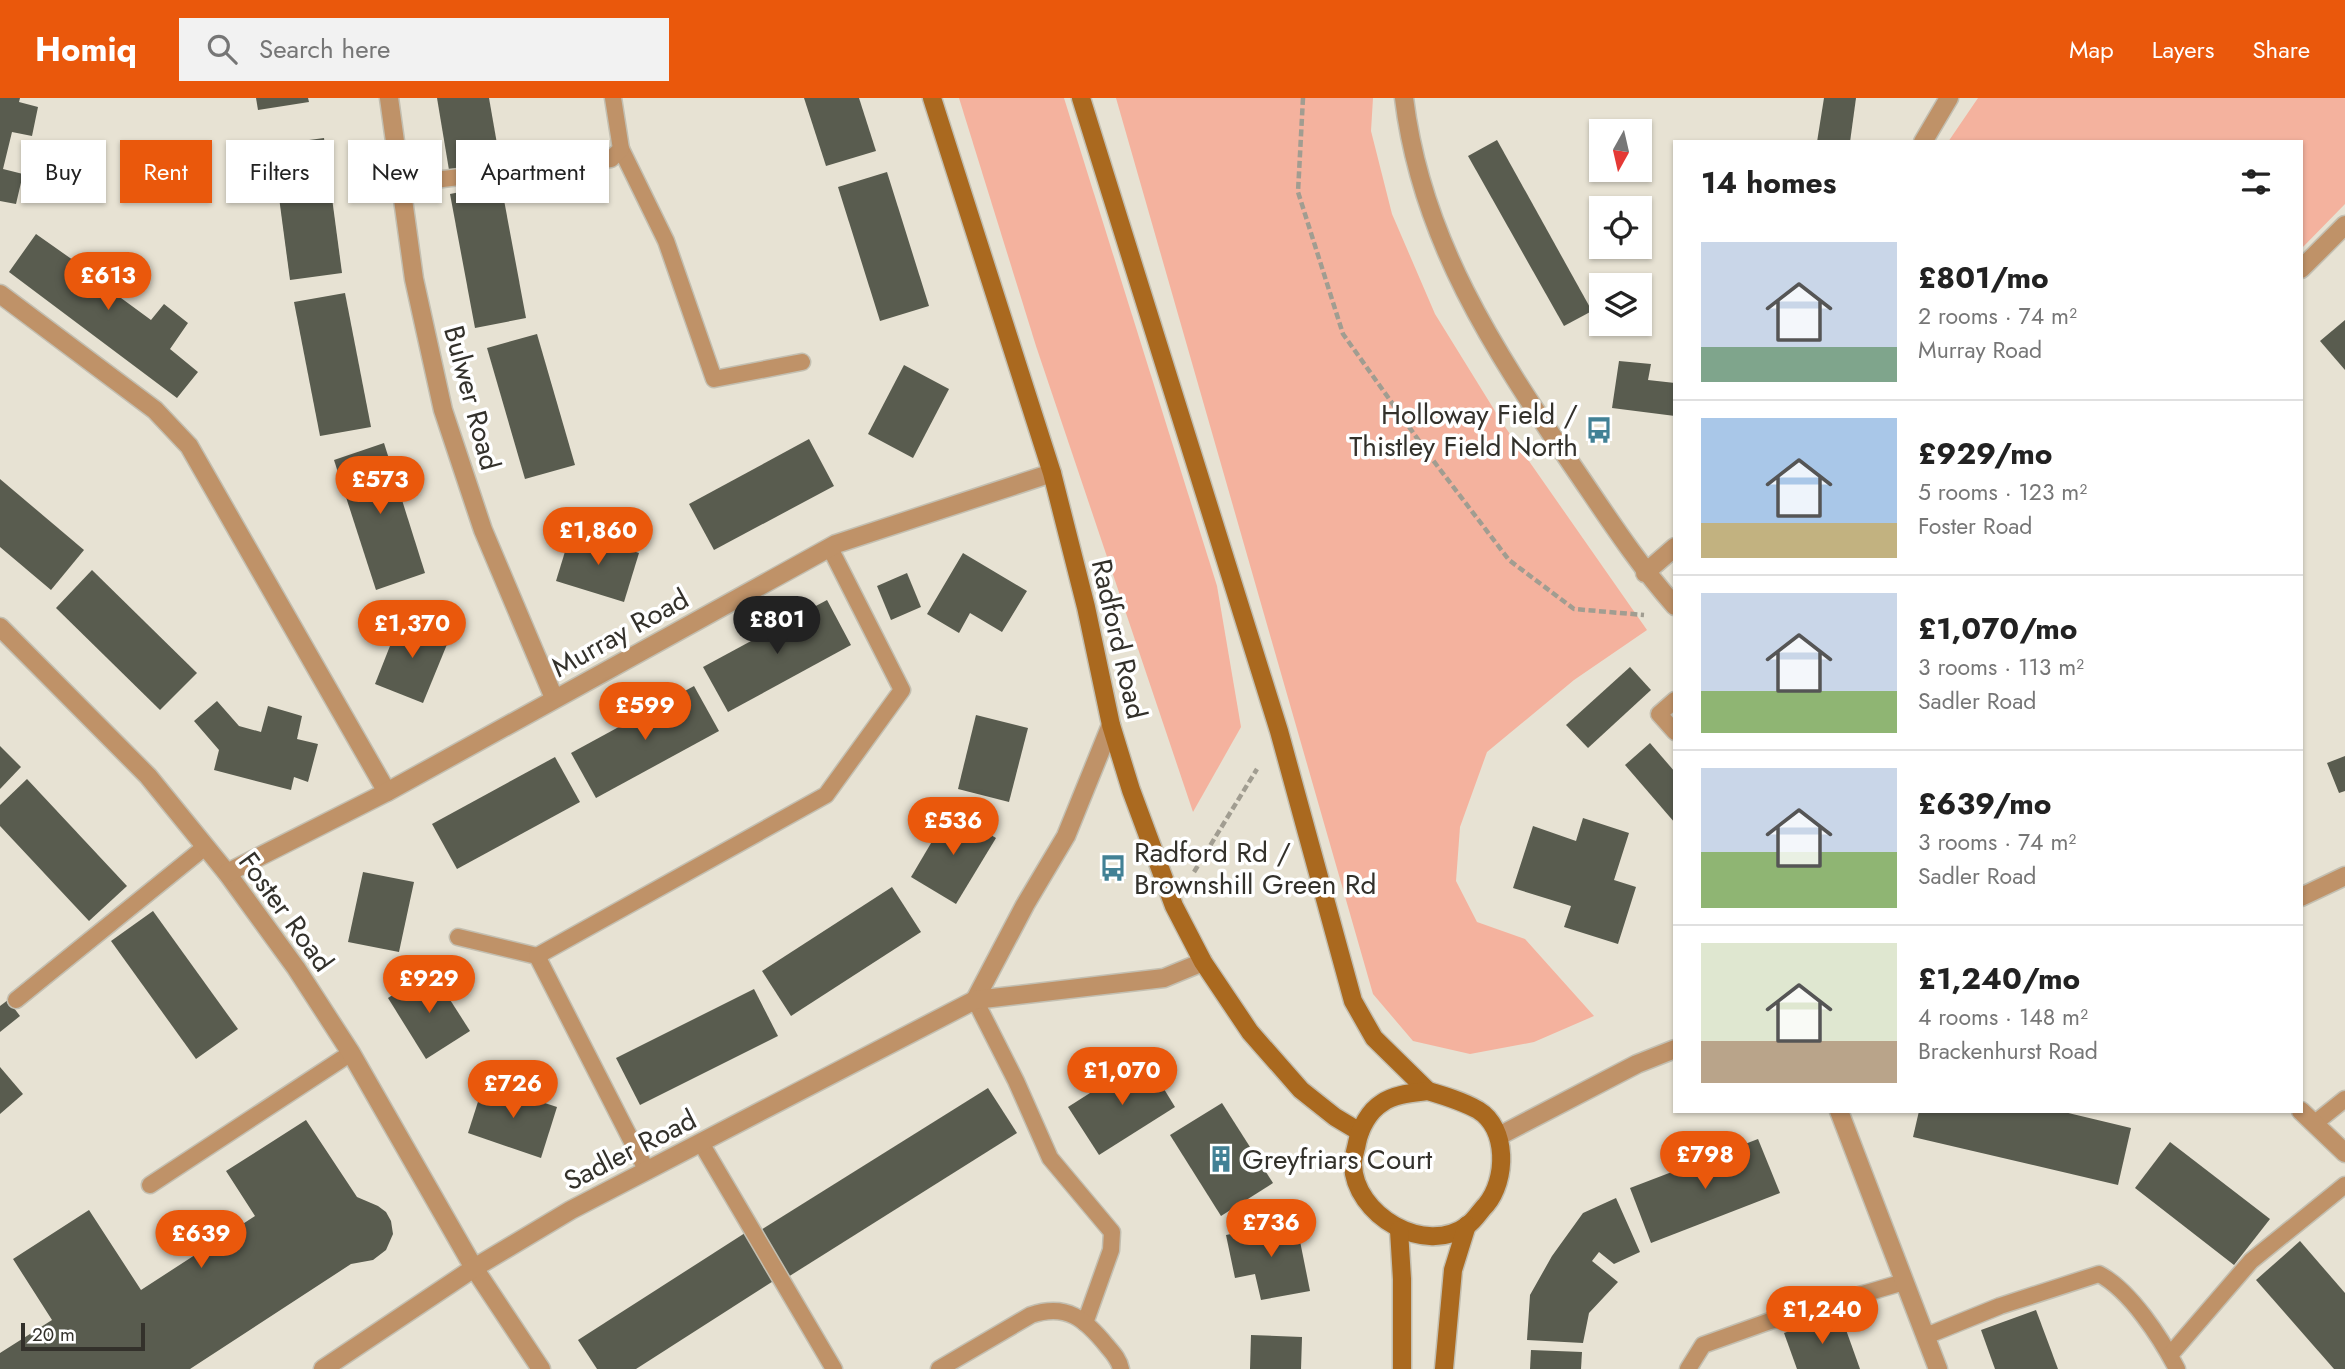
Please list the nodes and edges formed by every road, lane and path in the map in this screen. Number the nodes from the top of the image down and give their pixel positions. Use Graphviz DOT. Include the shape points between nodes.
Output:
graph roads {
  1 [pos="390,98"];
  2 [pos="613,98"];
  3 [pos="932,98"];
  4 [pos="1081,98"];
  5 [pos="1303,98"];
  6 [pos="1404,98"];
  7 [pos="1949,98"];
  8 [pos="395,140"];
  9 [pos="1924,140"];
  10 [pos="621,149"];
  11 [pos="442,179"];
  12 [pos="404,203"];
  13 [pos="2345,225"];
  14 [pos="2303,267"];
  15 [pos="0,294"];
  16 [pos="802,362"];
  17 [pos="1052,473"];
  18 [pos="830,548"];
  19 [pos="1673,549"];
  20 [pos="1645,573"];
  21 [pos="1673,604"];
  22 [pos="1650,616"];
  23 [pos="0,627"];
  24 [pos="554,698"];
  25 [pos="1673,702"];
  26 [pos="1111,724"];
  27 [pos="1673,730"];
  28 [pos="1279,731"];
  29 [pos="387,792"];
  30 [pos="205,847"];
  31 [pos="228,873"];
  32 [pos="2345,876"];
  33 [pos="2303,896"];
  34 [pos="1174,906"];
  35 [pos="458,937"];
  36 [pos="537,956"];
  37 [pos="1203,962"];
  38 [pos="16,1000"];
  39 [pos="975,1000"];
  40 [pos="1673,1050"];
  41 [pos="351,1053"];
  42 [pos="1428,1091"];
  43 [pos="2345,1100"];
  44 [pos="1840,1113"];
  45 [pos="2308,1117"];
  46 [pos="1360,1132"];
  47 [pos="1499,1136"];
  48 [pos="701,1143"];
  49 [pos="2345,1153"];
  50 [pos="647,1171"];
  51 [pos="150,1185"];
  52 [pos="2345,1185"];
  53 [pos="1467,1225"];
  54 [pos="1399,1230"];
  55 [pos="474,1268"];
  56 [pos="1904,1282"];
  57 [pos="1085,1323"];
  58 [pos="1926,1336"];
  59 [pos="2174,1362"];
  60 [pos="323,1369"];
  61 [pos="541,1369"];
  62 [pos="834,1369"];
  63 [pos="939,1369"];
  64 [pos="1121,1369"];
  65 [pos="1402,1369"];
  66 [pos="1444,1369"];
  67 [pos="1688,1369"];
  68 [pos="1938,1369"];
  1 -- 8 [label="street, Bulwer Road"];
  2 -- 10 [label="lane"];
  3 -- 17 [label="main road, Radford Road"];
  4 -- 28 [label="main road"];
  5 -- 22 [label="path" via="1298,192 1343,334 1509,560 1574,608"];
  6 -- 20 [label="street" via="1408,137 1431,214 1460,284 1527,398"];
  7 -- 9 [label="street"];
  10 -- 11 [label="lane" via="611,159 591,163"];
  10 -- 16 [label="lane" via="666,241 714,379"];
  12 -- 24 [label="street, Bulwer Road" via="414,279 443,410 483,530"];
  13 -- 14 [label="street"];
  15 -- 29 [label="street" via="155,411 189,446"];
  17 -- 18 [label="street, Murray Road"];
  17 -- 26 [label="main road, Radford Road"];
  18 -- 24 [label="street, Murray Road"];
  18 -- 36 [label="lane" via="902,690 826,795"];
  19 -- 20 [label="street"];
  20 -- 21 [label="street"];
  23 -- 30 [label="street, Foster Road" via="148,776"];
  24 -- 29 [label="street, Murray Road"];
  25 -- 27 [label="lane" via="1659,714"];
  26 -- 34 [label="main road, Radford Road"];
  26 -- 39 [label="street" via="1066,835"];
  28 -- 34 [label="path"];
  28 -- 42 [label="main road" via="1353,1001 1374,1038"];
  29 -- 31 [label="street, Murray Road"];
  30 -- 31 [label="street, Foster Road"];
  30 -- 38 [label="lane"];
  31 -- 41 [label="street, Foster Road"];
  32 -- 33 [label="street"];
  34 -- 37 [label="main road, Radford Road"];
  35 -- 36 [label="lane"];
  36 -- 50 [label="lane"];
  37 -- 39 [label="street, Sadler Road" via="1164,978"];
  37 -- 46 [label="main road, Radford Road" via="1250,1032 1301,1090"];
  39 -- 48 [label="street, Sadler Road"];
  39 -- 57 [label="lane" via="1050,1158 1112,1231 1111,1250"];
  40 -- 47 [label="street"];
  41 -- 51 [label="lane"];
  41 -- 55 [label="street, Foster Road"];
  42 -- 46 [label="main road" via="1381,1103"];
  42 -- 47 [label="main road" via="1480,1111"];
  43 -- 45 [label="lane"];
  44 -- 56 [label="street"];
  45 -- 49 [label="street"];
  46 -- 54 [label="main road" via="1353,1164 1361,1191"];
  47 -- 53 [label="main road" via="1502,1167 1491,1198"];
  48 -- 50 [label="street, Sadler Road"];
  48 -- 62 [label="lane"];
  50 -- 55 [label="street, Sadler Road"];
  52 -- 59 [label="lane" via="2251,1261"];
  53 -- 54 [label="main road" via="1423,1236"];
  53 -- 66 [label="main road" via="1453,1269"];
  54 -- 65 [label="main road"];
  55 -- 60 [label="street, Sadler Road"];
  55 -- 61 [label="street, Foster Road"];
  56 -- 58 [label="street"];
  56 -- 67 [label="lane" via="1703,1345"];
  57 -- 63 [label="lane" via="1071,1314 1048,1310 1031,1315"];
  57 -- 64 [label="lane"];
  58 -- 59 [label="lane" via="2099,1274 2127,1295"];
  58 -- 68 [label="street"];
}
